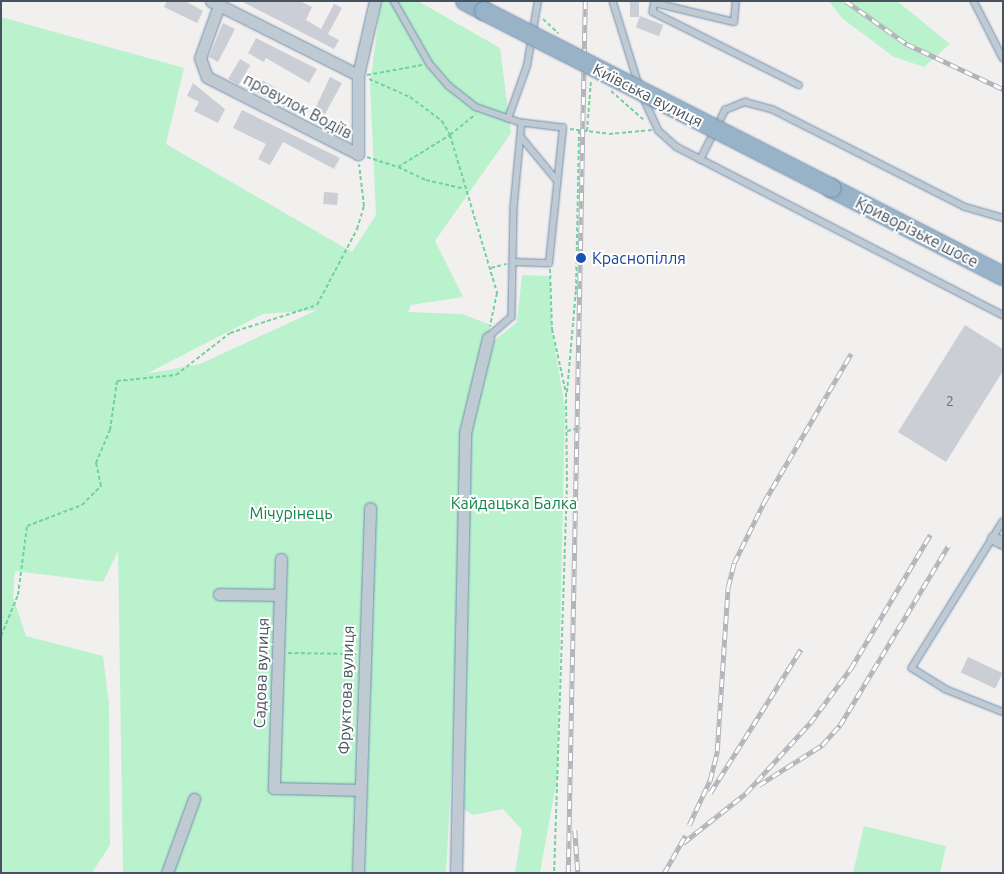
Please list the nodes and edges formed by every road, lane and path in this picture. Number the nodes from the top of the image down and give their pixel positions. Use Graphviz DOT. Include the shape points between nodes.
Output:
graph roads {
  1 [pos="375,1"];
  2 [pos="394,1"];
  3 [pos="465,1"];
  4 [pos="538,1"];
  5 [pos="613,1"];
  6 [pos="736,1"];
  7 [pos="974,1"];
  8 [pos="655,2"];
  9 [pos="215,3"];
  10 [pos="1003,58"];
  11 [pos="430,64"];
  12 [pos="358,74"];
  13 [pos="598,74"];
  14 [pos="799,85"];
  15 [pos="481,109"];
  16 [pos="508,119"];
  17 [pos="522,123"];
  18 [pos="563,128"];
  19 [pos="579,130"];
  20 [pos="587,131"];
  21 [pos="659,131"];
  22 [pos="450,136"];
  23 [pos="522,138"];
  24 [pos="358,154"];
  25 [pos="700,160"];
  26 [pos="398,167"];
  27 [pos="556,180"];
  28 [pos="831,188"];
  29 [pos="464,189"];
  30 [pos="1003,218"];
  31 [pos="516,262"];
  32 [pos="549,263"];
  33 [pos="490,268"];
  34 [pos="1003,276"];
  35 [pos="1003,315"];
  36 [pos="488,338"];
  37 [pos="566,393"];
  38 [pos="581,428"];
  39 [pos="567,431"];
  40 [pos="370,508"];
  41 [pos="1003,522"];
  42 [pos="998,540"];
  43 [pos="281,559"];
  44 [pos="219,594"];
  45 [pos="280,595"];
  46 [pos="1,636"];
  47 [pos="278,653"];
  48 [pos="363,654"];
  49 [pos="1003,712"];
  50 [pos="359,790"];
  51 [pos="194,799"];
  52 [pos="168,873"];
  53 [pos="358,873"];
  54 [pos="456,873"];
  55 [pos="554,873"];
  1 -- 12 [label="street, провулок Водіїв"];
  2 -- 11 [label="lane"];
  3 -- 28 [label="highway, Київська вулиця, bridge"];
  4 -- 16 [label="lane" via="527,66"];
  5 -- 21 [label="lane" via="642,94"];
  6 -- 8 [label="lane" via="734,22"];
  7 -- 10 [label="lane"];
  8 -- 14 [label="lane" via="653,12"];
  9 -- 12 [label="street"];
  9 -- 24 [label="street, провулок Водіїв" via="200,58 207,77"];
  11 -- 12 [label="path"];
  11 -- 15 [label="lane" via="449,86"];
  12 -- 22 [label="path" via="410,97 442,121"];
  12 -- 24 [label="street, провулок Водіїв"];
  13 -- 20 [label="path" via="587,89"];
  15 -- 16 [label="lane"];
  15 -- 22 [label="path"];
  16 -- 17 [label="lane"];
  17 -- 18 [label="lane"];
  17 -- 23 [label="lane"];
  18 -- 19 [label="path"];
  18 -- 27 [label="lane"];
  19 -- 20 [label="path"];
  19 -- 37 [label="path" via="576,290"];
  20 -- 21 [label="path"];
  21 -- 25 [label="lane"];
  22 -- 26 [label="path"];
  22 -- 29 [label="path"];
  23 -- 27 [label="lane"];
  23 -- 31 [label="lane" via="514,199"];
  24 -- 26 [label="path"];
  24 -- 46 [label="path" via="364,206 358,229 317,304 230,333 176,374 117,381 110,430 96,463 100,486 82,505 27,526 18,596"];
  25 -- 30 [label="lane" via="725,110 745,102 772,109 965,206"];
  25 -- 35 [label="lane"];
  26 -- 29 [label="path" via="426,180"];
  27 -- 32 [label="lane"];
  28 -- 34 [label="highway, Криворізьке шосе"];
  29 -- 33 [label="path"];
  31 -- 32 [label="lane"];
  31 -- 33 [label="path"];
  31 -- 36 [label="lane" via="512,317"];
  32 -- 37 [label="path" via="552,329"];
  33 -- 36 [label="path" via="497,293"];
  36 -- 54 [label="street" via="465,433"];
  37 -- 39 [label="path"];
  38 -- 39 [label="path"];
  39 -- 55 [label="path"];
  40 -- 48 [label="street, Фруктова вулиця"];
  41 -- 42 [label="lane"];
  42 -- 49 [label="lane" via="912,668 945,689"];
  43 -- 45 [label="street, Садова вулиця"];
  44 -- 45 [label="street"];
  45 -- 47 [label="street, Садова вулиця"];
  47 -- 48 [label="path"];
  47 -- 50 [label="street, Садова вулиця" via="274,788"];
  48 -- 50 [label="street, Фруктова вулиця"];
  50 -- 53 [label="street, Фруктова вулиця"];
  51 -- 52 [label="street"];
}
